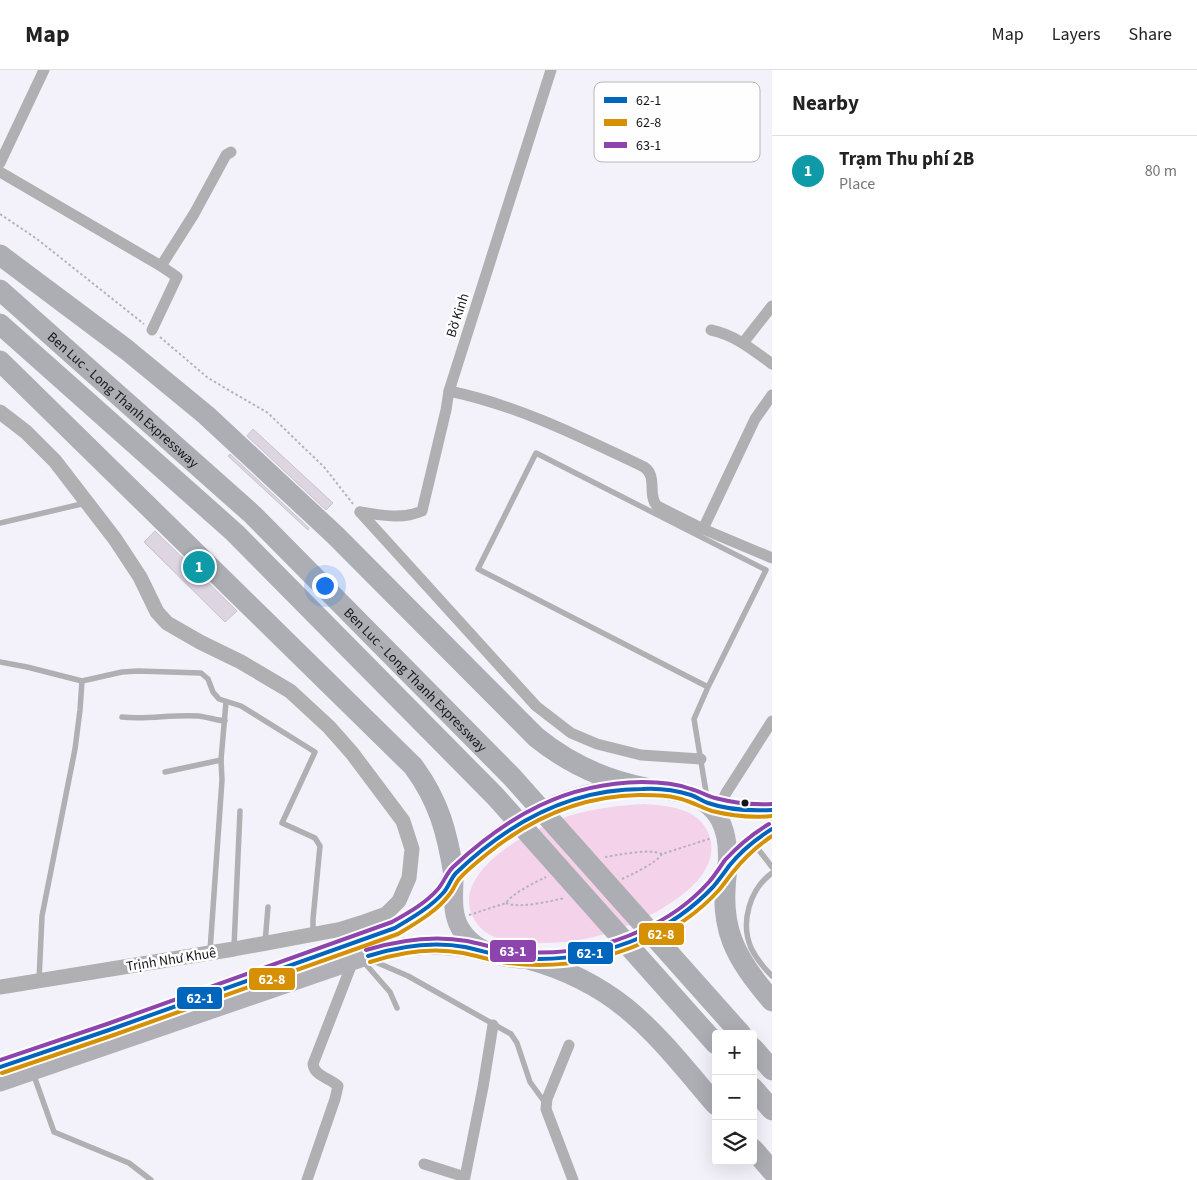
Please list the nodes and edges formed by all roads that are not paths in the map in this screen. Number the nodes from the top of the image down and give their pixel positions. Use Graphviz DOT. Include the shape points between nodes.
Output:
graph roads {
  1 [pos="44,70"];
  2 [pos="551,70"];
  3 [pos="231,152"];
  4 [pos="0,163"];
  5 [pos="0,172"];
  6 [pos="0,255"];
  7 [pos="161,266"];
  8 [pos="0,290"];
  9 [pos="772,306"];
  10 [pos="0,324"];
  11 [pos="152,330"];
  12 [pos="711,330"];
  13 [pos="743,343"];
  14 [pos="0,361"];
  15 [pos="772,364"];
  16 [pos="448,391"];
  17 [pos="772,395"];
  18 [pos="0,412"];
  19 [pos="87,503"];
  20 [pos="0,523"];
  21 [pos="702,529"];
  22 [pos="772,558"];
  23 [pos="0,662"];
  24 [pos="82,681"];
  25 [pos="708,687"];
  26 [pos="226,702"];
  27 [pos="122,717"];
  28 [pos="772,720"];
  29 [pos="225,722"];
  30 [pos="700,759"];
  31 [pos="222,760"];
  32 [pos="165,772"];
  33 [pos="646,788"];
  34 [pos="708,802"];
  35 [pos="772,810"];
  36 [pos="240,811"];
  37 [pos="772,829"];
  38 [pos="753,842"];
  39 [pos="772,867"];
  40 [pos="727,868"];
  41 [pos="772,873"];
  42 [pos="454,874"];
  43 [pos="268,906"];
  44 [pos="313,934"];
  45 [pos="265,943"];
  46 [pos="234,949"];
  47 [pos="353,950"];
  48 [pos="209,953"];
  49 [pos="493,954"];
  50 [pos="320,955"];
  51 [pos="528,959"];
  52 [pos="772,976"];
  53 [pos="39,980"];
  54 [pos="0,987"];
  55 [pos="772,1001"];
  56 [pos="398,1008"];
  57 [pos="493,1025"];
  58 [pos="737,1030"];
  59 [pos="712,1040"];
  60 [pos="569,1045"];
  61 [pos="757,1053"];
  62 [pos="0,1067"];
  63 [pos="772,1070"];
  64 [pos="32,1071"];
  65 [pos="0,1082"];
  66 [pos="757,1093"];
  67 [pos="712,1100"];
  68 [pos="546,1104"];
  69 [pos="772,1110"];
  70 [pos="757,1154"];
  71 [pos="424,1164"];
  72 [pos="772,1171"];
  73 [pos="151,1180"];
  74 [pos="307,1180"];
  75 [pos="573,1180"];
  1 -- 4 [label="street"];
  2 -- 16 [label="street, Bờ Kinh"];
  3 -- 7 [label="street" via="226,155"];
  5 -- 7 [label="street"];
  6 -- 33 [label="highway" via="128,350 206,415 349,549 536,738 588,771"];
  7 -- 11 [label="street" via="177,279"];
  8 -- 58 [label="highway, Ben Luc - Long Thanh Expressway" via="253,515 512,778"];
  9 -- 13 [label="street"];
  10 -- 59 [label="highway, Ben Luc - Long Thanh Expressway" via="235,533 495,796"];
  12 -- 13 [label="street"];
  13 -- 15 [label="street"];
  14 -- 42 [label="highway" via="413,766 441,815"];
  16 -- 21 [label="street" via="475,396 529,415 644,467 652,476 654,504"];
  16 -- 30 [label="street, Bờ Kinh" via="422,510 397,517 360,512 536,706 571,733 596,744 641,755"];
  17 -- 21 [label="street" via="756,418"];
  18 -- 19 [label="street, Trịnh Như Khuê" via="55,461"];
  19 -- 20 [label="lane"];
  19 -- 47 [label="street, Trịnh Như Khuê" via="125,554 166,623 290,690 346,746 404,821 412,848 409,878 399,901"];
  21 -- 22 [label="street"];
  23 -- 24 [label="lane"];
  24 -- 26 [label="lane" via="122,672 201,673 208,679 216,696"];
  24 -- 53 [label="lane" via="75,749 42,916"];
  25 -- 25 [label="lane" via="766,570 536,453 478,569"];
  25 -- 30 [label="lane" via="694,719"];
  26 -- 29 [label="lane"];
  26 -- 44 [label="lane" via="241,706 315,752 282,823 315,838 320,846"];
  27 -- 29 [label="lane" via="198,716"];
  28 -- 34 [label="street" via="726,793"];
  29 -- 31 [label="lane"];
  30 -- 34 [label="lane"];
  31 -- 32 [label="lane"];
  31 -- 48 [label="lane"];
  33 -- 34 [label="highway"];
  33 -- 42 [label="highway" via="596,793 551,806 505,830"];
  34 -- 35 [label="highway" via="746,810"];
  34 -- 40 [label="highway" via="726,833"];
  36 -- 46 [label="lane"];
  37 -- 38 [label="highway"];
  38 -- 39 [label="lane"];
  38 -- 40 [label="highway"];
  40 -- 51 [label="highway" via="714,886 684,912 633,941 580,956"];
  40 -- 55 [label="highway" via="724,889 730,936 749,973"];
  41 -- 52 [label="lane" via="762,882 750,902 748,919 751,947"];
  42 -- 47 [label="highway" via="433,902"];
  42 -- 49 [label="highway" via="456,919 470,940"];
  43 -- 45 [label="lane"];
  44 -- 45 [label="street, Trịnh Như Khuê"];
  44 -- 47 [label="street, Trịnh Như Khuê"];
  44 -- 50 [label="street"];
  45 -- 46 [label="street, Trịnh Như Khuê"];
  46 -- 48 [label="street, Trịnh Như Khuê"];
  47 -- 49 [label="highway" via="435,944"];
  47 -- 50 [label="highway"];
  47 -- 56 [label="lane" via="386,986"];
  47 -- 57 [label="lane" via="408,976"];
  47 -- 64 [label="highway"];
  47 -- 74 [label="street" via="313,1064 313,1069 338,1086"];
  48 -- 53 [label="street, Trịnh Như Khuê"];
  49 -- 51 [label="highway"];
  50 -- 62 [label="highway"];
  51 -- 67 [label="highway" via="579,977 629,1009 657,1036"];
  53 -- 54 [label="street, Trịnh Như Khuê"];
  57 -- 68 [label="lane" via="515,1038 530,1082"];
  57 -- 71 [label="street" via="465,1178"];
  60 -- 68 [label="street"];
  61 -- 63 [label="highway"];
  64 -- 65 [label="highway"];
  64 -- 73 [label="lane" via="54,1132 129,1163"];
  66 -- 69 [label="highway"];
  68 -- 75 [label="street"];
  70 -- 72 [label="highway"];
}
